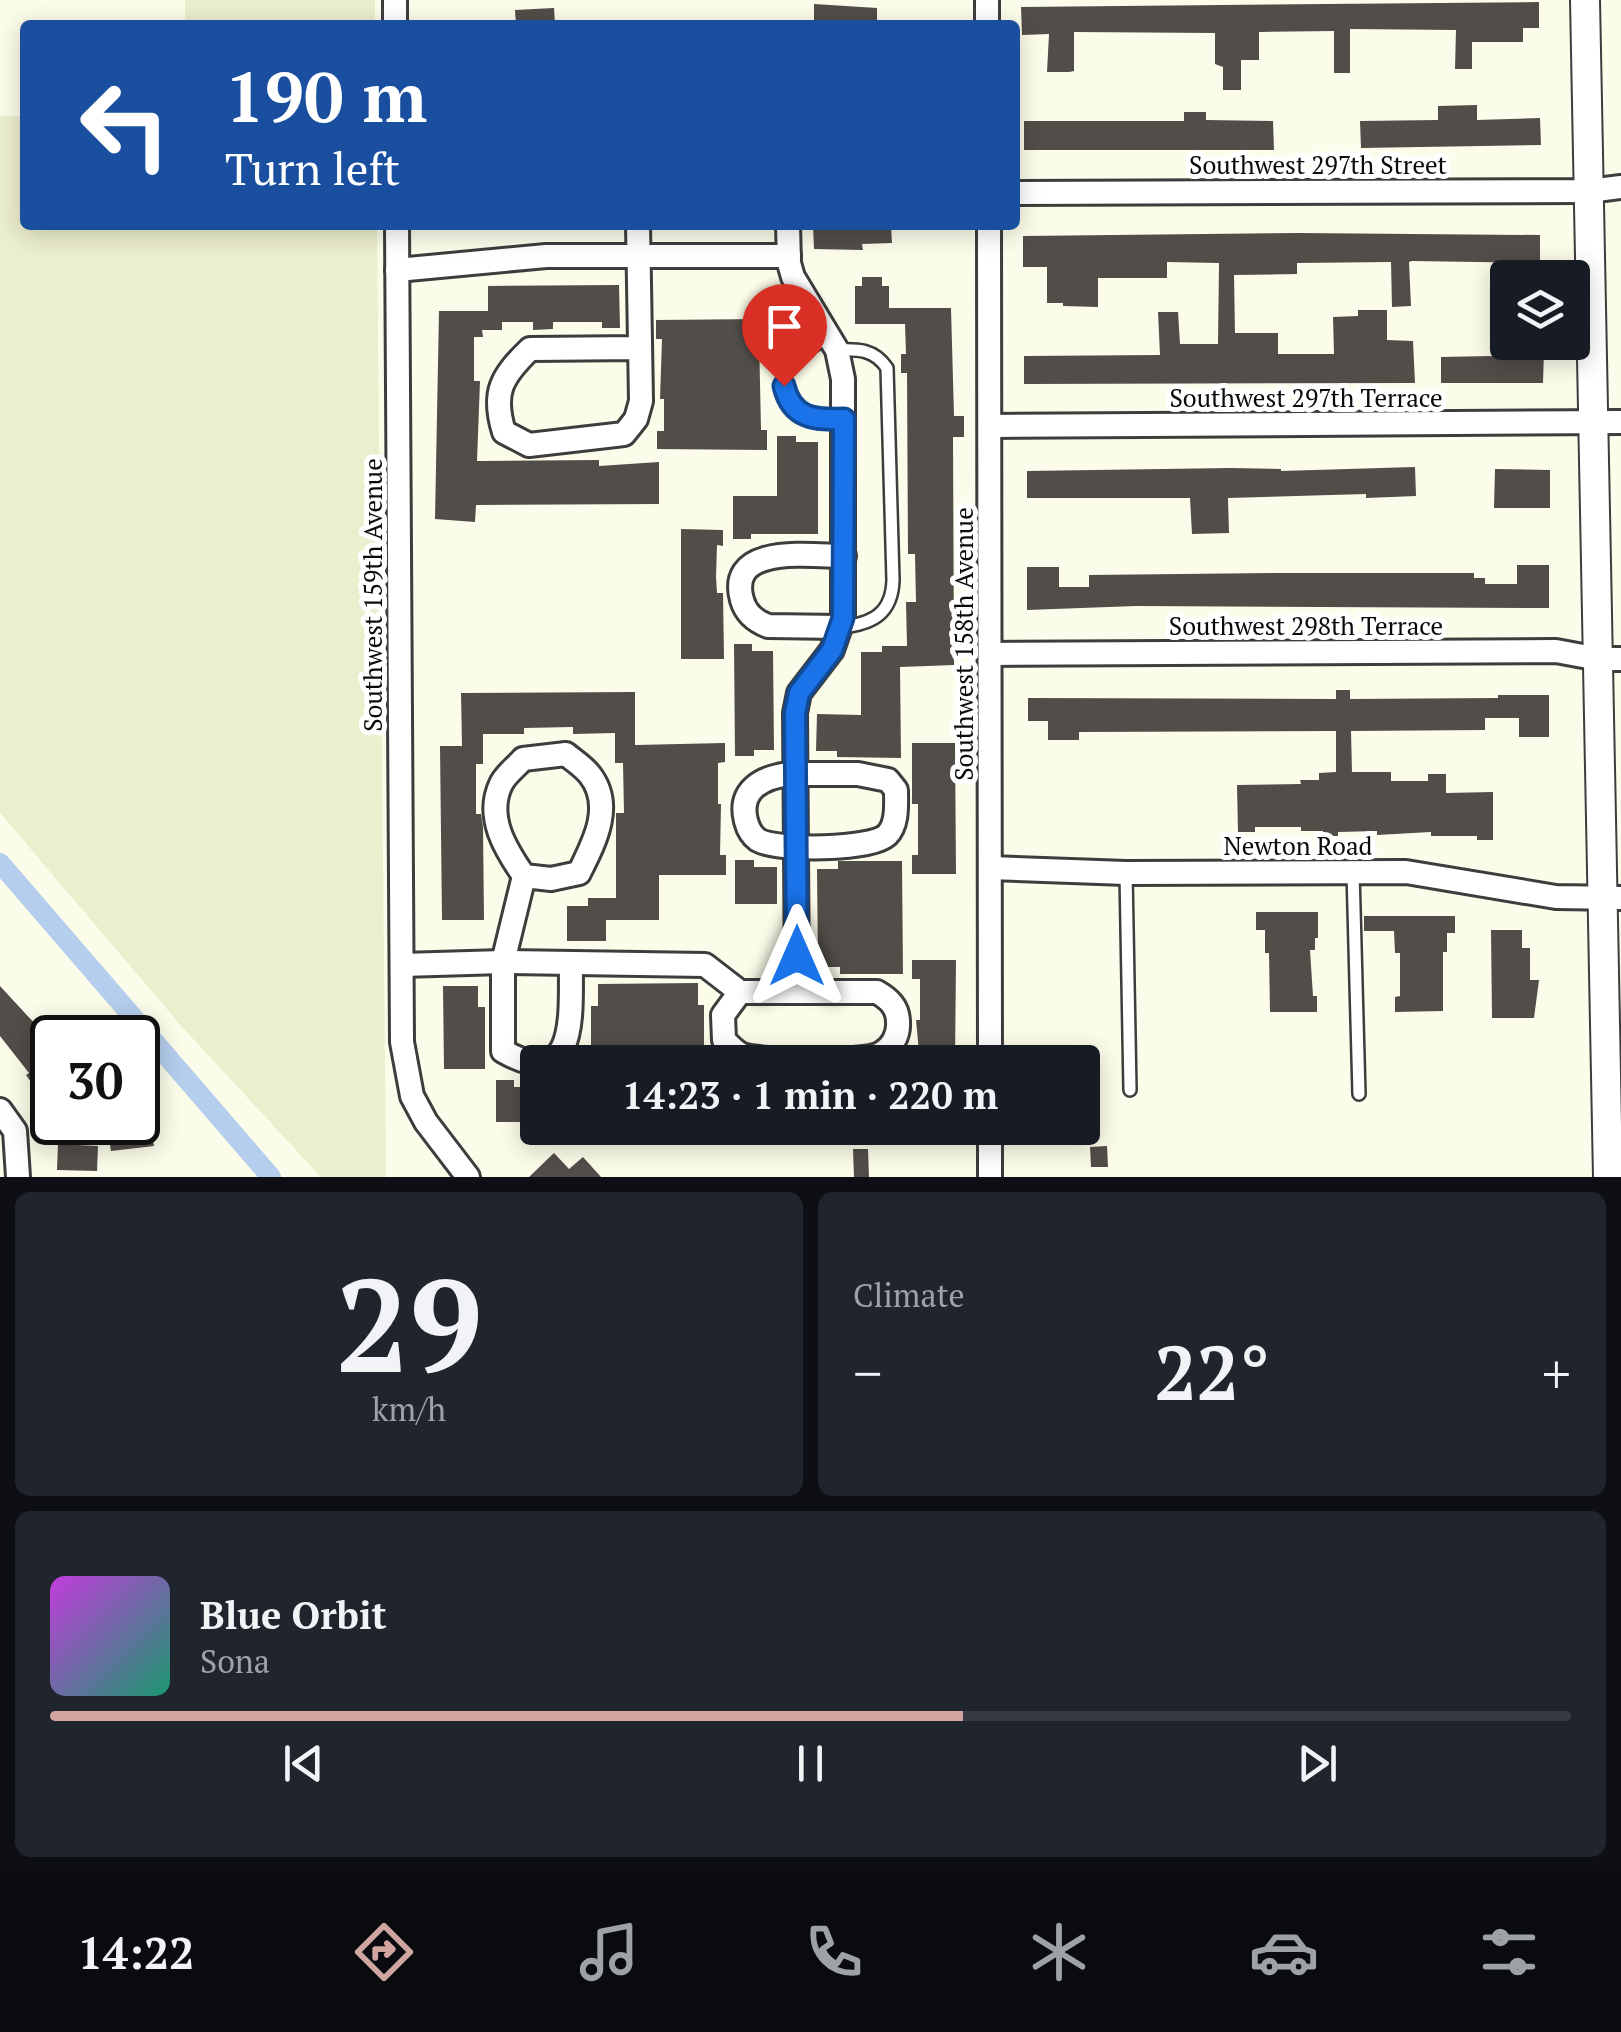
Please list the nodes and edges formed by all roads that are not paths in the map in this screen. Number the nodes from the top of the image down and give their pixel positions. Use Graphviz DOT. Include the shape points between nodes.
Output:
graph roads {
  1 [pos="1586,0"];
  2 [pos="1621,187"];
  3 [pos="1589,191"];
  4 [pos="1020,193"];
  5 [pos="396,230"];
  6 [pos="638,230"];
  7 [pos="788,230"];
  8 [pos="988,230"];
  9 [pos="639,254"];
  10 [pos="789,256"];
  11 [pos="397,270"];
  12 [pos="833,344"];
  13 [pos="639,348"];
  14 [pos="844,419"];
  15 [pos="1607,422"];
  16 [pos="991,426"];
  17 [pos="844,556"];
  18 [pos="840,628"];
  19 [pos="991,654"];
  20 [pos="1610,659"];
  21 [pos="796,774"];
  22 [pos="796,846"];
  23 [pos="990,868"];
  24 [pos="1126,872"];
  25 [pos="1353,872"];
  26 [pos="524,876"];
  27 [pos="1612,898"];
  28 [pos="503,962"];
  29 [pos="571,963"];
  30 [pos="402,965"];
  31 [pos="797,990"];
  32 [pos="740,992"];
  33 [pos="990,1045"];
  34 [pos="1130,1090"];
  35 [pos="1359,1094"];
  36 [pos="0,1110"];
  37 [pos="990,1145"];
  38 [pos="1615,1145"];
  39 [pos="18,1177"];
  40 [pos="468,1177"];
  41 [pos="990,1177"];
  42 [pos="1608,1177"];
  1 -- 3 [label="street"];
  2 -- 3 [label="street, Southwest 297th Street"];
  3 -- 4 [label="street, Southwest 297th Street"];
  3 -- 15 [label="street"];
  5 -- 11 [label="street, Southwest 159th Avenue"];
  6 -- 9 [label="street"];
  7 -- 10 [label="street"];
  8 -- 16 [label="street, Southwest 158th Avenue"];
  9 -- 10 [label="street"];
  9 -- 11 [label="street"];
  9 -- 13 [label="street"];
  10 -- 12 [label="street" via="799,291"];
  11 -- 30 [label="street, Southwest 159th Avenue"];
  12 -- 14 [label="street"];
  12 -- 14 [label="lane" via="809,348 792,362 784,386 790,404 808,418"];
  12 -- 18 [label="lane" via="876,355 887,368 893,580 882,614"];
  13 -- 13 [label="street" via="640,400 624,434 529,445 504,432 500,387 530,350"];
  14 -- 17 [label="street"];
  15 -- 16 [label="street, Southwest 297th Terrace"];
  15 -- 20 [label="street"];
  16 -- 19 [label="street, Southwest 158th Avenue"];
  17 -- 18 [label="street"];
  17 -- 18 [label="street" via="763,558 746,570 740,588 757,622"];
  18 -- 21 [label="street" via="799,693"];
  19 -- 20 [label="street, Southwest 298th Terrace" via="1556,651"];
  19 -- 23 [label="street, Southwest 158th Avenue"];
  20 -- 27 [label="street"];
  21 -- 22 [label="street"];
  21 -- 22 [label="street" via="761,780 747,792 743,810 759,840"];
  21 -- 22 [label="street" via="876,775 896,790 896,810 886,835 864,845"];
  22 -- 31 [label="street"];
  23 -- 24 [label="street, Newton Road"];
  23 -- 33 [label="street, Southwest 158th Avenue"];
  24 -- 25 [label="street, Newton Road"];
  24 -- 34 [label="lane"];
  25 -- 27 [label="street, Newton Road" via="1406,872 1537,894"];
  25 -- 35 [label="lane"];
  26 -- 26 [label="street" via="579,873 596,840 602,807 591,776 566,754 523,759 501,784 495,818"];
  26 -- 28 [label="street"];
  27 -- 38 [label="street"];
  28 -- 29 [label="street"];
  28 -- 29 [label="street" via="503,1051 522,1062 555,1057 569,1041"];
  28 -- 30 [label="street"];
  29 -- 32 [label="street" via="705,965"];
  30 -- 40 [label="street, Southwest 159th Avenue" via="402,1042 412,1096"];
  31 -- 32 [label="street"];
  31 -- 32 [label="street" via="877,992 897,1011 896,1036 879,1055 860,1060 738,1054 724,1040 723,1015"];
  36 -- 39 [label="street" via="15,1130"];
  37 -- 41 [label="street"];
  38 -- 42 [label="street"];
}
